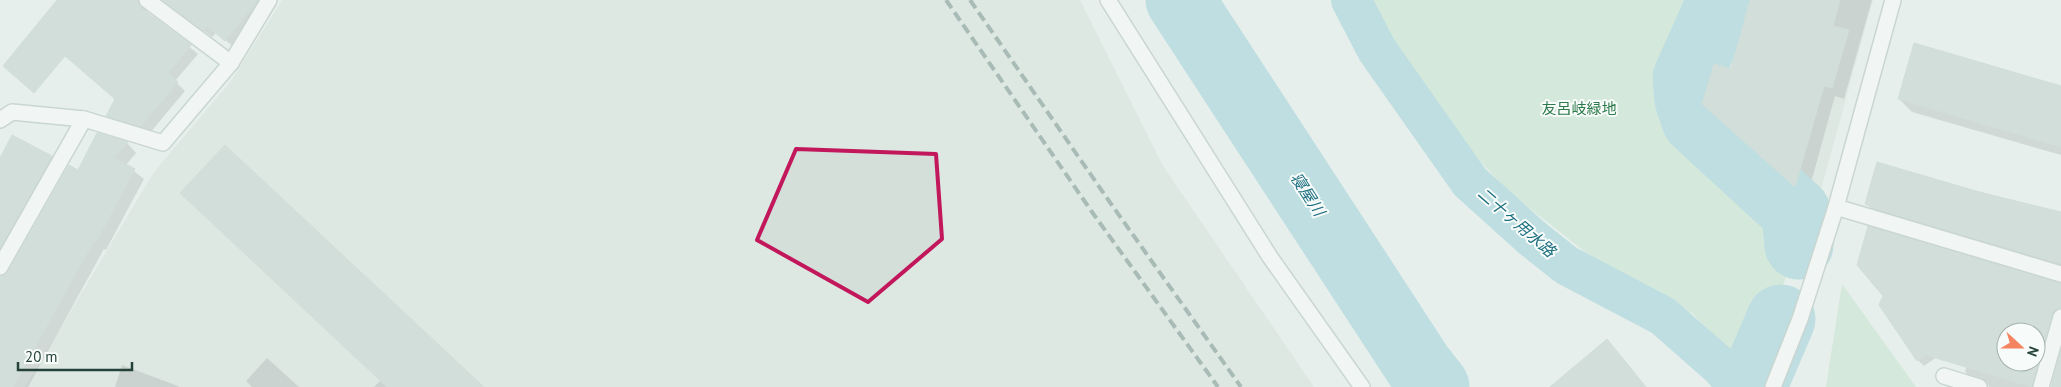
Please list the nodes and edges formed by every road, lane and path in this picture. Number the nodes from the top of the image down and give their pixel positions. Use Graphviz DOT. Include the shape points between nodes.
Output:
graph roads {
  1 [pos="147,0"];
  2 [pos="269,0"];
  3 [pos="1108,0"];
  4 [pos="1893,0"];
  5 [pos="231,63"];
  6 [pos="84,119"];
  7 [pos="0,120"];
  8 [pos="1836,207"];
  9 [pos="0,267"];
  10 [pos="2061,274"];
  11 [pos="2061,317"];
  12 [pos="1944,376"];
  13 [pos="1362,387"];
  14 [pos="1773,387"];
  15 [pos="1979,387"];
  16 [pos="2041,387"];
  1 -- 5 [label="street"];
  2 -- 5 [label="street"];
  3 -- 13 [label="street" via="1270,257"];
  4 -- 8 [label="street"];
  5 -- 6 [label="street" via="163,142"];
  6 -- 7 [label="street" via="12,112"];
  6 -- 9 [label="street"];
  8 -- 10 [label="street"];
  8 -- 14 [label="street" via="1800,319"];
  11 -- 16 [label="street"];
  12 -- 15 [label="street"];
}
